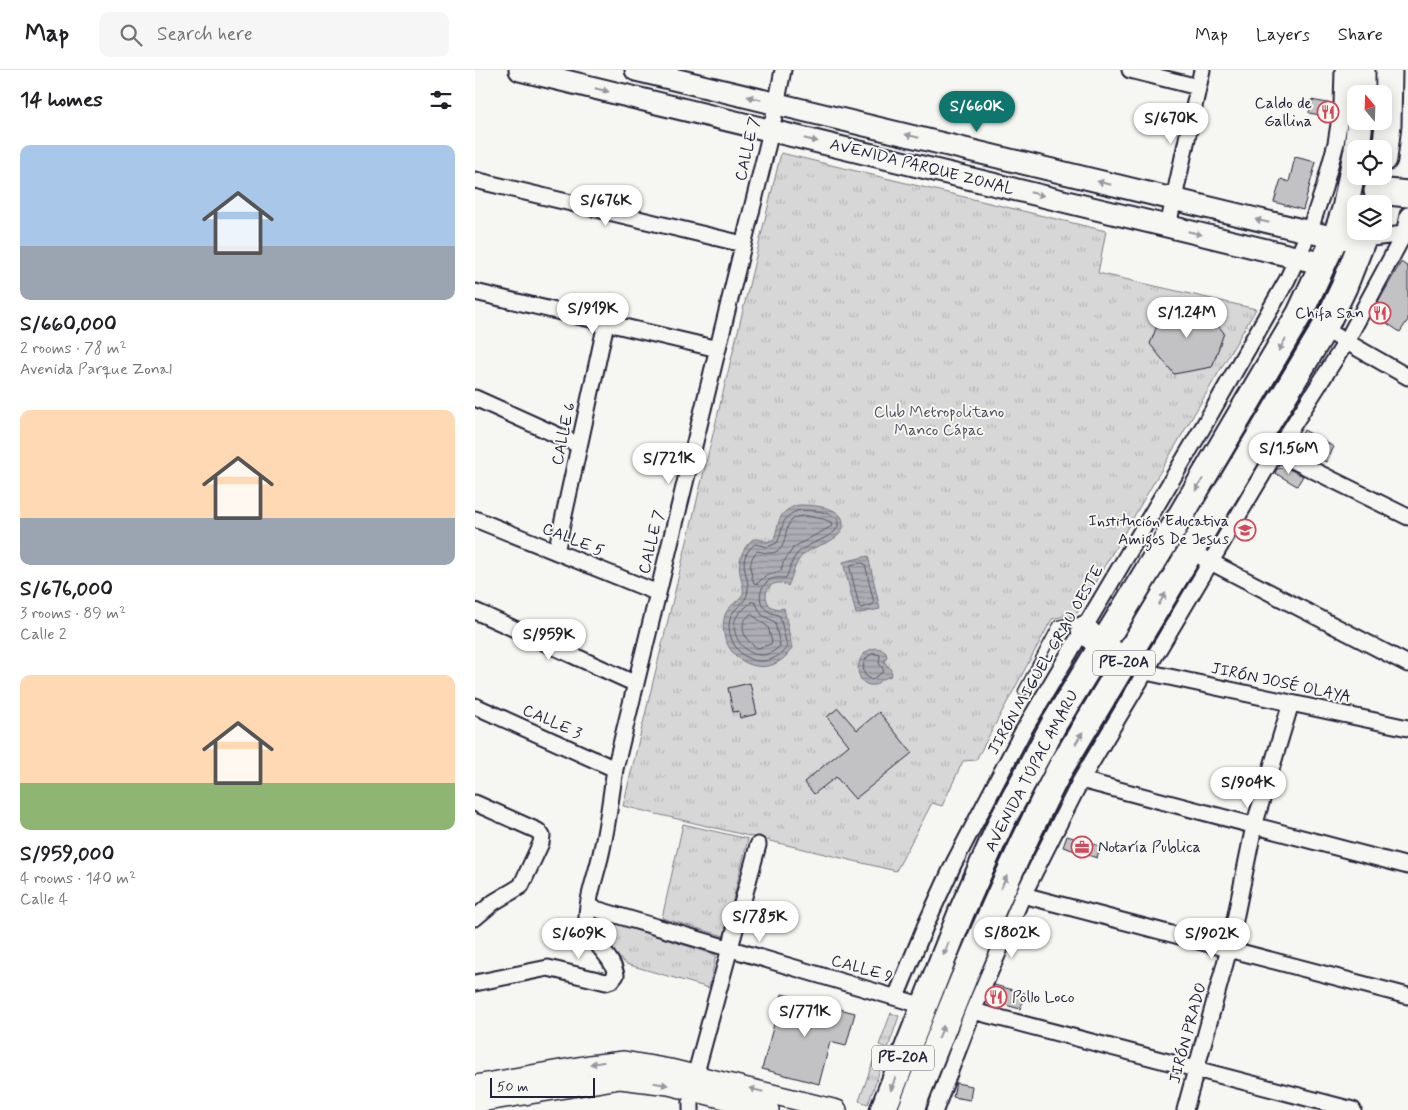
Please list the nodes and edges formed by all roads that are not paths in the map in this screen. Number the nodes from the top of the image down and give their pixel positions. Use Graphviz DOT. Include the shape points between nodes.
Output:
graph roads {
  1 [pos="520,70"];
  2 [pos="637,70"];
  3 [pos="783,70"];
  4 [pos="1130,70"];
  5 [pos="1202,70"];
  6 [pos="1343,70"];
  7 [pos="1362,70"];
  8 [pos="1389,70"];
  9 [pos="666,73"];
  10 [pos="1362,85"];
  11 [pos="1198,87"];
  12 [pos="776,104"];
  13 [pos="771,131"];
  14 [pos="1386,140"];
  15 [pos="475,180"];
  16 [pos="1350,185"];
  17 [pos="1377,190"];
  18 [pos="1408,194"];
  19 [pos="1174,200"];
  20 [pos="1408,215"];
  21 [pos="1169,226"];
  22 [pos="1309,232"];
  23 [pos="1392,235"];
  24 [pos="1406,235"];
  25 [pos="1347,237"];
  26 [pos="1335,238"];
  27 [pos="1363,240"];
  28 [pos="743,244"];
  29 [pos="1297,257"];
  30 [pos="1324,264"];
  31 [pos="475,292"];
  32 [pos="606,322"];
  33 [pos="1324,329"];
  34 [pos="1346,342"];
  35 [pos="718,349"];
  36 [pos="1408,377"];
  37 [pos="475,398"];
  38 [pos="579,445"];
  39 [pos="1266,447"];
  40 [pos="1408,517"];
  41 [pos="475,519"];
  42 [pos="556,552"];
  43 [pos="1200,557"];
  44 [pos="658,593"];
  45 [pos="475,611"];
  46 [pos="1084,629"];
  47 [pos="1101,646"];
  48 [pos="1408,664"];
  49 [pos="1136,666"];
  50 [pos="636,684"];
  51 [pos="1023,691"];
  52 [pos="1291,703"];
  53 [pos="475,706"];
  54 [pos="1408,728"];
  55 [pos="615,769"];
  56 [pos="1081,780"];
  57 [pos="475,803"];
  58 [pos="1254,826"];
  59 [pos="758,845"];
  60 [pos="1408,866"];
  61 [pos="1023,895"];
  62 [pos="589,907"];
  63 [pos="475,918"];
  64 [pos="1229,949"];
  65 [pos="730,950"];
  66 [pos="475,983"];
  67 [pos="1408,996"];
  68 [pos="896,997"];
  69 [pos="924,1006"];
  70 [pos="973,1010"];
  71 [pos="1196,1069"];
  72 [pos="694,1083"];
  73 [pos="475,1085"];
  74 [pos="475,1103"];
  75 [pos="501,1104"];
  76 [pos="691,1110"];
  77 [pos="769,1110"];
  78 [pos="837,1110"];
  79 [pos="883,1110"];
  80 [pos="911,1110"];
  81 [pos="935,1110"];
  82 [pos="1185,1110"];
  83 [pos="1353,1110"];
  1 -- 13 [label="main road, AVENIDA PARQUE ZONAL, one-way"];
  2 -- 9 [label="main road, AVENIDA PARQUE ZONAL"];
  3 -- 12 [label="street, CALLE 7"];
  4 -- 11 [label="street"];
  5 -- 11 [label="street"];
  6 -- 22 [label="street, JIRÓN MIGUEL GRAU OESTE" via="1342,105 1335,143"];
  7 -- 10 [label="highway"];
  8 -- 14 [label="highway"];
  12 -- 9 [label="main road, AVENIDA PARQUE ZONAL, one-way"];
  11 -- 19 [label="street"];
  12 -- 13 [label="street, CALLE 7"];
  19 -- 12 [label="main road, AVENIDA PARQUE ZONAL, one-way"];
  13 -- 21 [label="main road, AVENIDA PARQUE ZONAL, one-way"];
  13 -- 28 [label="street, CALLE 7"];
  15 -- 28 [label="street"];
  16 -- 26 [label="highway, AVENIDA TÚPAC AMARU / PE-20A"];
  17 -- 18 [label="highway"];
  19 -- 21 [label="street"];
  22 -- 19 [label="main road, AVENIDA PARQUE ZONAL, one-way"];
  20 -- 24 [label="street, AVENIDA TÚPAC AMARU"];
  21 -- 29 [label="main road, AVENIDA PARQUE ZONAL, one-way"];
  22 -- 26 [label="main road, AVENIDA PARQUE ZONAL"];
  22 -- 29 [label="street, JIRÓN MIGUEL GRAU OESTE"];
  23 -- 24 [label="street"];
  24 -- 34 [label="street, AVENIDA TÚPAC AMARU"];
  25 -- 26 [label="main road, AVENIDA PARQUE ZONAL"];
  26 -- 30 [label="highway, AVENIDA TÚPAC AMARU / PE-20A"];
  27 -- 33 [label="highway, AVENIDA TÚPAC AMARU / PE-20A"];
  28 -- 35 [label="street, CALLE 7"];
  29 -- 30 [label="main road, AVENIDA PARQUE ZONAL"];
  29 -- 46 [label="street, JIRÓN MIGUEL GRAU OESTE" via="1283,288 1213,411"];
  30 -- 47 [label="highway, AVENIDA TÚPAC AMARU / PE-20A, one-way" via="1300,314"];
  31 -- 32 [label="street"];
  32 -- 35 [label="street"];
  32 -- 38 [label="street, CALLE 6"];
  33 -- 34 [label="street"];
  33 -- 39 [label="highway, AVENIDA TÚPAC AMARU / PE-20A"];
  34 -- 36 [label="street"];
  34 -- 39 [label="street, AVENIDA TÚPAC AMARU"];
  35 -- 44 [label="street, CALLE 7"];
  37 -- 38 [label="street"];
  38 -- 42 [label="street, CALLE 6"];
  39 -- 40 [label="street"];
  39 -- 43 [label="highway, AVENIDA TÚPAC AMARU / PE-20A"];
  41 -- 42 [label="street, CALLE 5"];
  42 -- 44 [label="street, CALLE 5"];
  43 -- 48 [label="street"];
  43 -- 49 [label="highway, AVENIDA TÚPAC AMARU / PE-20A"];
  44 -- 50 [label="street, CALLE 7"];
  45 -- 50 [label="street"];
  46 -- 47 [label="highway"];
  46 -- 51 [label="lane" via="1072,622 1059,625"];
  46 -- 68 [label="street, JIRÓN MIGUEL GRAU OESTE" via="1022,733 954,863"];
  47 -- 49 [label="highway"];
  47 -- 69 [label="highway, AVENIDA TÚPAC AMARU / PE-20A, one-way" via="1054,724 1001,823"];
  49 -- 52 [label="street, JIRÓN JOSÉ OLAYA"];
  49 -- 56 [label="street, AVENIDA TÚPAC AMARU"];
  80 -- 49 [label="highway, AVENIDA TÚPAC AMARU / PE-20A, one-way" via="952,1005 1029,828 1060,769"];
  50 -- 55 [label="street, CALLE 7"];
  52 -- 54 [label="street, JIRÓN JOSÉ OLAYA"];
  52 -- 58 [label="street, JIRÓN PRADO"];
  53 -- 55 [label="street, CALLE 3"];
  55 -- 62 [label="street, CALLE 7" via="603,847"];
  56 -- 58 [label="street"];
  56 -- 61 [label="street, AVENIDA TÚPAC AMARU"];
  57 -- 63 [label="street" via="538,831 542,836 521,886"];
  58 -- 60 [label="street"];
  58 -- 64 [label="street, JIRÓN PRADO"];
  59 -- 65 [label="street"];
  61 -- 64 [label="street"];
  61 -- 70 [label="street, AVENIDA TÚPAC AMARU"];
  62 -- 65 [label="street, CALLE 9"];
  62 -- 66 [label="street, CALLE 7" via="589,931 614,964 616,975 612,980 606,982 548,968"];
  64 -- 67 [label="street"];
  64 -- 71 [label="street, JIRÓN PRADO"];
  65 -- 68 [label="street, CALLE 9"];
  65 -- 72 [label="street"];
  68 -- 69 [label="street, CALLE 9"];
  69 -- 79 [label="highway, AVENIDA TÚPAC AMARU / PE-20A, one-way"];
  70 -- 71 [label="street"];
  70 -- 81 [label="street, AVENIDA TÚPAC AMARU"];
  71 -- 82 [label="street, JIRÓN PRADO"];
  71 -- 83 [label="street"];
  72 -- 73 [label="street, one-way" via="642,1063 624,1061"];
  75 -- 72 [label="street, one-way" via="620,1079 669,1086"];
  72 -- 76 [label="street"];
  72 -- 77 [label="street"];
  78 -- 72 [label="street, one-way"];
  74 -- 75 [label="street"];
}
